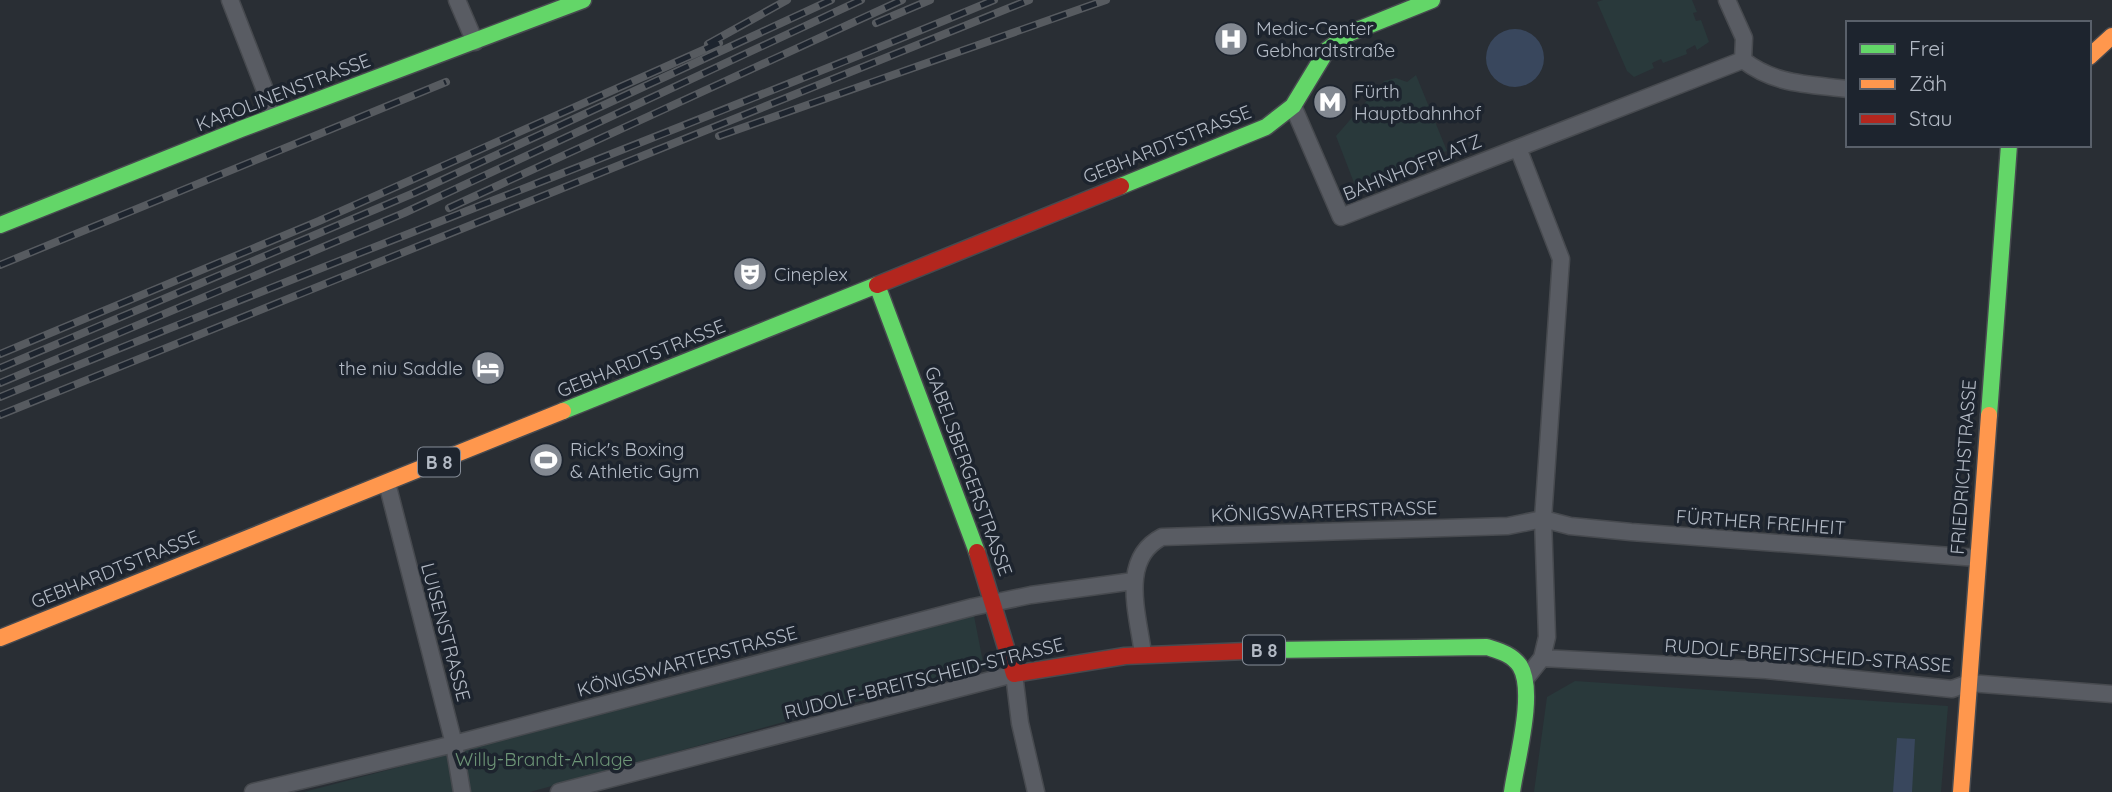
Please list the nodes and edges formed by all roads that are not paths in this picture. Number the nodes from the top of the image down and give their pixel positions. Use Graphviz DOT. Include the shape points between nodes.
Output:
graph roads {
  1 [pos="230,0"];
  2 [pos="457,0"];
  3 [pos="583,0"];
  4 [pos="1432,0"];
  5 [pos="1727,0"];
  6 [pos="2112,36"];
  7 [pos="475,42"];
  8 [pos="2112,51"];
  9 [pos="2091,56"];
  10 [pos="2091,57"];
  11 [pos="1743,60"];
  12 [pos="1846,89"];
  13 [pos="1293,106"];
  14 [pos="275,116"];
  15 [pos="2009,147"];
  16 [pos="1518,148"];
  17 [pos="0,225"];
  18 [pos="877,285"];
  19 [pos="387,483"];
  20 [pos="1543,519"];
  21 [pos="1978,558"];
  22 [pos="1134,581"];
  23 [pos="994,602"];
  24 [pos="0,638"];
  25 [pos="1143,654"];
  26 [pos="1542,658"];
  27 [pos="1014,674"];
  28 [pos="1525,678"];
  29 [pos="1969,683"];
  30 [pos="2112,694"];
  31 [pos="454,744"];
  32 [pos="253,792"];
  33 [pos="462,792"];
  34 [pos="559,792"];
  35 [pos="1036,792"];
  36 [pos="1512,792"];
  37 [pos="1961,792"];
  1 -- 14 [label="street"];
  2 -- 7 [label="street"];
  3 -- 7 [label="main road, KAROLINENSTRASSE"];
  4 -- 13 [label="main road" via="1350,33 1327,50"];
  5 -- 11 [label="street" via="1744,38"];
  6 -- 9 [label="main road"];
  7 -- 14 [label="main road, KAROLINENSTRASSE"];
  8 -- 10 [label="street"];
  11 -- 12 [label="street" via="1759,73 1786,83"];
  11 -- 16 [label="street, BAHNHOFPLATZ"];
  13 -- 16 [label="street, BAHNHOFPLATZ" via="1341,218"];
  13 -- 18 [label="main road, GEBHARDTSTRASSE" via="1266,127"];
  14 -- 17 [label="main road, KAROLINENSTRASSE"];
  15 -- 21 [label="main road, FRIEDRICHSTRASSE"];
  16 -- 20 [label="street" via="1561,259"];
  18 -- 19 [label="main road, GEBHARDTSTRASSE / B 8"];
  18 -- 23 [label="main road, GABELSBERGERSTRASSE"];
  19 -- 24 [label="main road, GEBHARDTSTRASSE / B 8"];
  19 -- 31 [label="street, LUISENSTRASSE"];
  20 -- 21 [label="street, FÜRTHER FREIHEIT" via="1631,532"];
  20 -- 22 [label="street, KÖNIGSWARTERSTRASSE" via="1508,526 1162,537 1143,550"];
  20 -- 26 [label="street" via="1547,637"];
  21 -- 29 [label="main road, FRIEDRICHSTRASSE"];
  22 -- 23 [label="street, KÖNIGSWARTERSTRASSE"];
  22 -- 25 [label="street, KÖNIGSWARTERSTRASSE"];
  23 -- 27 [label="main road, GABELSBERGERSTRASSE"];
  23 -- 31 [label="street, KÖNIGSWARTERSTRASSE"];
  25 -- 27 [label="main road, RUDOLF-BREITSCHEID-STRASSE / B 8"];
  25 -- 28 [label="main road, RUDOLF-BREITSCHEID-STRASSE / B 8" via="1487,647 1513,657"];
  26 -- 28 [label="street"];
  26 -- 29 [label="street, RUDOLF-BREITSCHEID-STRASSE" via="1766,670 1952,690"];
  27 -- 34 [label="street, RUDOLF-BREITSCHEID-STRASSE"];
  27 -- 35 [label="street"];
  28 -- 36 [label="main road" via="1527,696"];
  29 -- 30 [label="street, RUDOLF-BREITSCHEID-STRASSE"];
  29 -- 37 [label="main road, FRIEDRICHSTRASSE"];
  31 -- 32 [label="street, KÖNIGSWARTERSTRASSE"];
  31 -- 33 [label="street, LUISENSTRASSE"];
}
